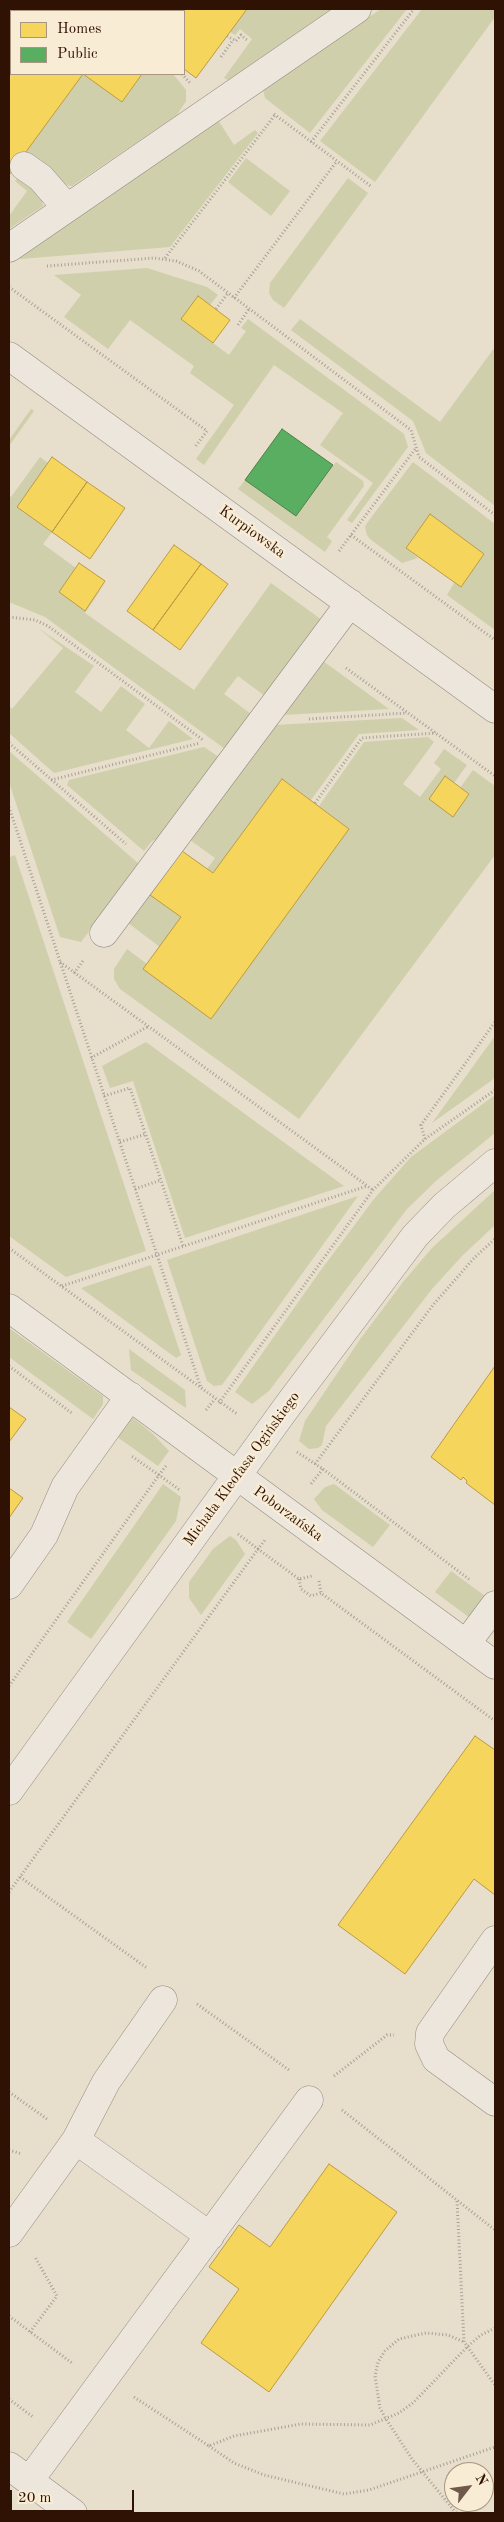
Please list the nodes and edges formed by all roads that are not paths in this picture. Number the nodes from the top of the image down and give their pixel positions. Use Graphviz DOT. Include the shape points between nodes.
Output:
graph roads {
  1 [pos="357,9"];
  2 [pos="24,166"];
  3 [pos="66,207"];
  4 [pos="9,248"];
  5 [pos="9,356"];
  6 [pos="350,603"];
  7 [pos="495,709"];
  8 [pos="104,933"];
  9 [pos="495,1163"];
  10 [pos="9,1308"];
  11 [pos="130,1396"];
  12 [pos="236,1476"];
  13 [pos="9,1585"];
  14 [pos="495,1605"];
  15 [pos="466,1644"];
  16 [pos="495,1665"];
  17 [pos="9,1791"];
  18 [pos="495,1940"];
  19 [pos="176,1999"];
  20 [pos="309,2100"];
  21 [pos="495,2102"];
  22 [pos="76,2140"];
  23 [pos="12,2228"];
  24 [pos="210,2236"];
  25 [pos="19,2474"];
  26 [pos="73,2513"];
  1 -- 3 [label="street"];
  2 -- 3 [label="street" via="41,178"];
  3 -- 4 [label="street"];
  5 -- 6 [label="street, Kurpiowska"];
  6 -- 7 [label="street, Kurpiowska"];
  6 -- 8 [label="street"];
  9 -- 12 [label="street, Michała Kleofasa Ogińskiego" via="450,1200 415,1236"];
  10 -- 11 [label="street, Poborzańska"];
  11 -- 12 [label="street, Poborzańska"];
  11 -- 13 [label="street" via="65,1487 44,1535"];
  12 -- 15 [label="street, Poborzańska"];
  12 -- 17 [label="street, Michała Kleofasa Ogińskiego"];
  14 -- 15 [label="street"];
  15 -- 16 [label="street, Poborzańska"];
  18 -- 21 [label="street" via="430,2033 429,2044 436,2059"];
  19 -- 22 [label="street" via="106,2082"];
  20 -- 24 [label="street"];
  22 -- 23 [label="street"];
  22 -- 24 [label="street"];
  24 -- 25 [label="street" via="106,2378"];
  25 -- 26 [label="street"];
}
